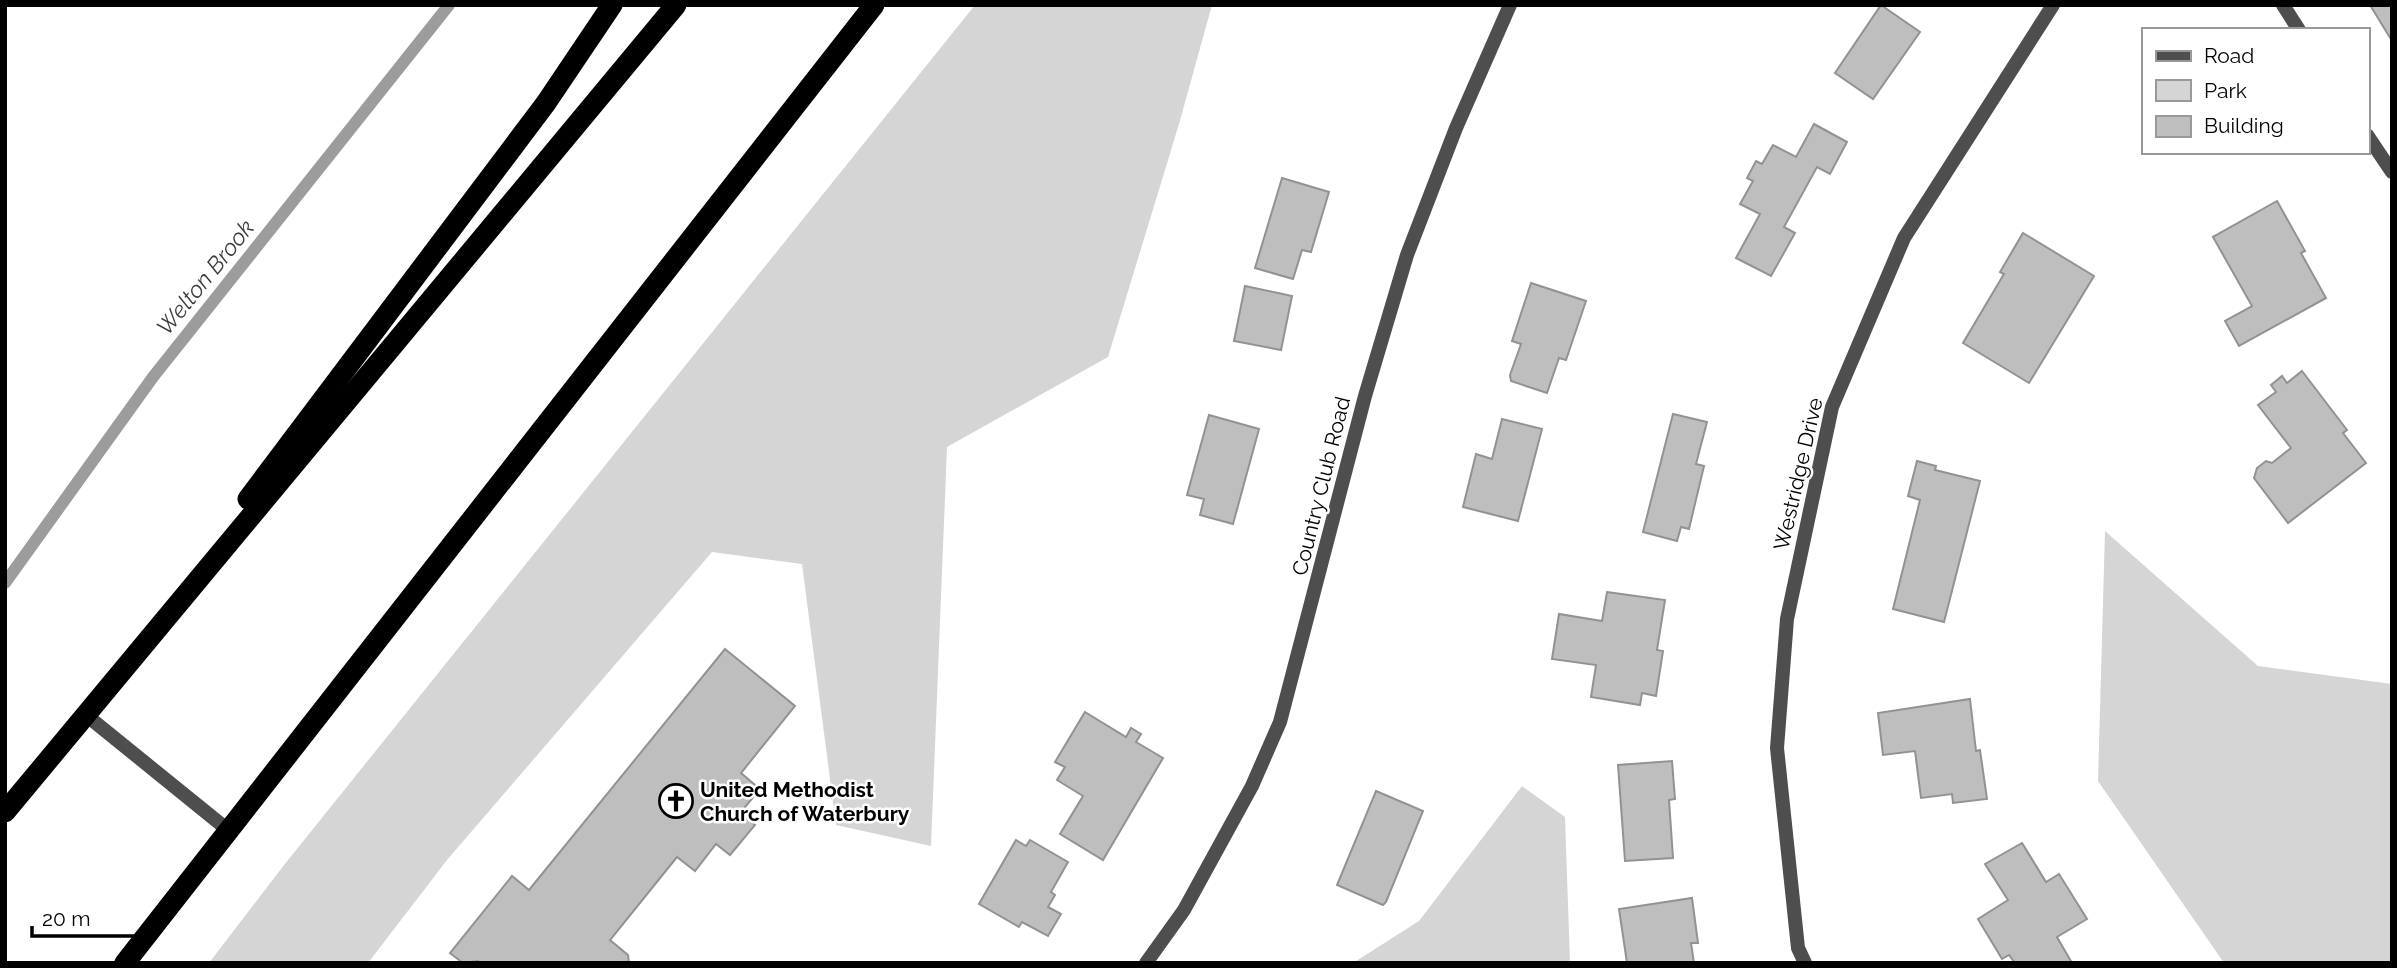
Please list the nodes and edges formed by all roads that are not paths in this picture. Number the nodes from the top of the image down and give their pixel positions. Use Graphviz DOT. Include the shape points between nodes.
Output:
graph roads {
  1 [pos="612,5"];
  2 [pos="676,5"];
  3 [pos="874,5"];
  4 [pos="1510,5"];
  5 [pos="2053,5"];
  6 [pos="2283,5"];
  7 [pos="2298,28"];
  8 [pos="2369,138"];
  9 [pos="2392,172"];
  10 [pos="86,715"];
  11 [pos="5,812"];
  12 [pos="228,830"];
  13 [pos="1797,956"];
  14 [pos="125,963"];
  15 [pos="1146,963"];
  16 [pos="1805,963"];
  1 -- 10 [label="highway" via="545,103"];
  2 -- 10 [label="highway"];
  3 -- 12 [label="highway"];
  4 -- 15 [label="street, Country Club Road" via="1407,255 1365,396 1280,722 1252,786 1184,911"];
  5 -- 13 [label="street, Westridge Drive" via="1903,238 1832,407 1787,619 1777,748"];
  6 -- 7 [label="street"];
  8 -- 9 [label="street"];
  10 -- 11 [label="highway"];
  10 -- 12 [label="street"];
  12 -- 14 [label="highway"];
  13 -- 16 [label="street, Westridge Drive"];
}
